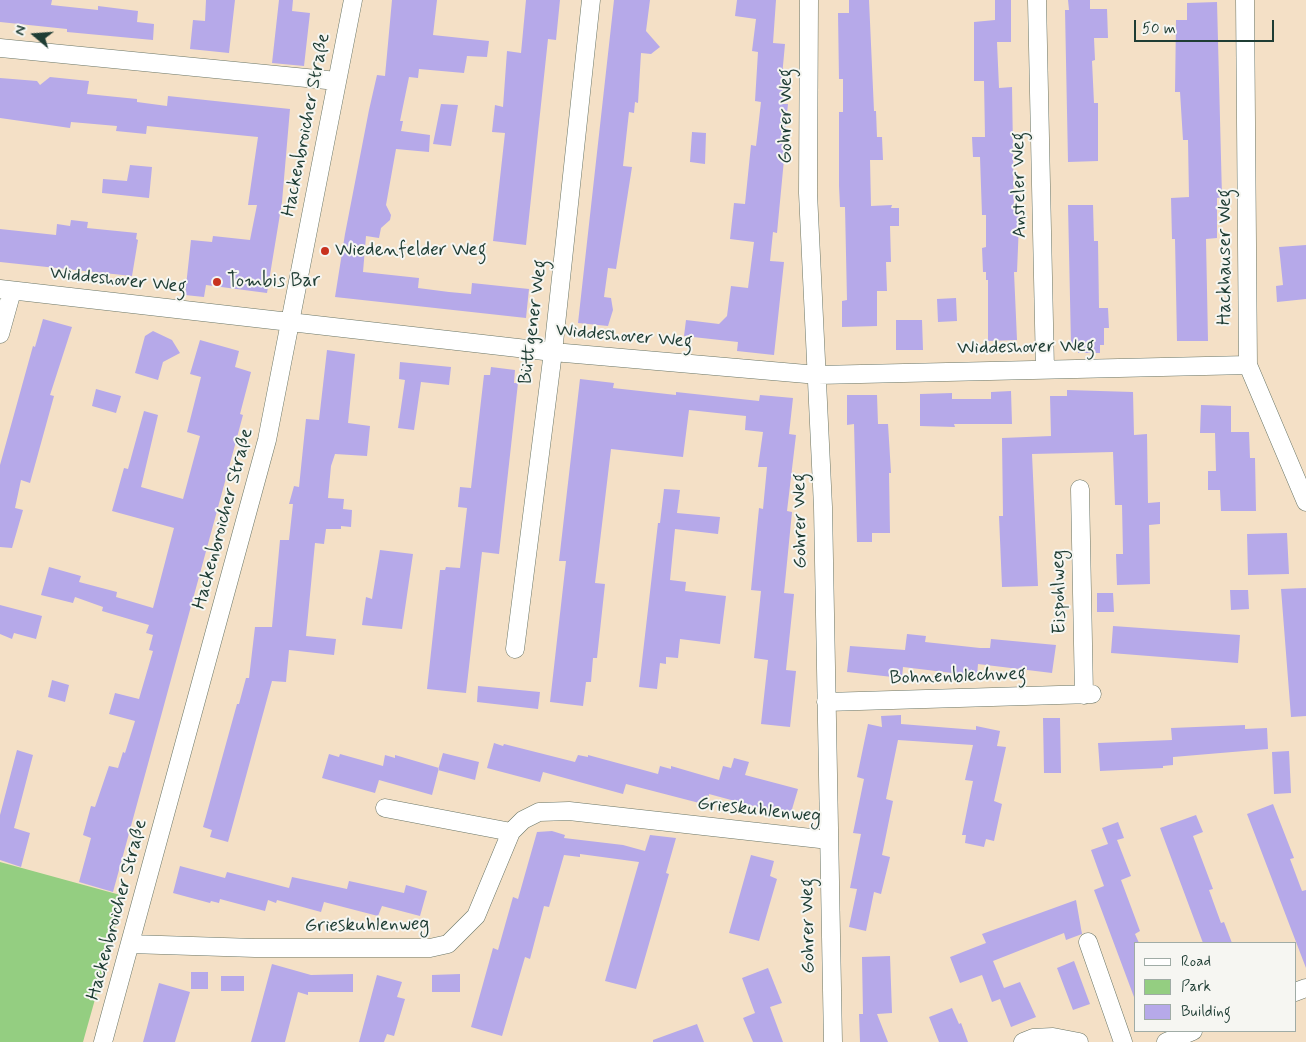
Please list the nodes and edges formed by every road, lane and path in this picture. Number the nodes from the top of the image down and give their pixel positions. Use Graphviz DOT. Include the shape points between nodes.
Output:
graph roads {
  1 [pos="353,0"];
  2 [pos="591,0"];
  3 [pos="809,0"];
  4 [pos="1037,0"];
  5 [pos="1245,0"];
  6 [pos="0,48"];
  7 [pos="337,82"];
  8 [pos="6,290"];
  9 [pos="292,322"];
  10 [pos="0,334"];
  11 [pos="553,352"];
  12 [pos="1248,365"];
  13 [pos="1045,369"];
  14 [pos="818,375"];
  15 [pos="1080,489"];
  16 [pos="1306,502"];
  17 [pos="515,649"];
  18 [pos="1088,694"];
  19 [pos="826,702"];
  20 [pos="385,808"];
  21 [pos="512,832"];
  22 [pos="829,840"];
  23 [pos="1088,942"];
  24 [pos="130,944"];
  25 [pos="1191,1032"];
  26 [pos="103,1042"];
  27 [pos="833,1042"];
  28 [pos="1023,1042"];
  29 [pos="1078,1042"];
  30 [pos="1123,1042"];
  31 [pos="1166,1042"];
  1 -- 7 [label="street, Hackenbroicher Straße"];
  2 -- 11 [label="street, Büttgener Weg"];
  3 -- 14 [label="street, Gohrer Weg" via="808,193"];
  4 -- 13 [label="street, Ansteler Weg"];
  5 -- 12 [label="street, Hackhauser Weg"];
  6 -- 7 [label="street"];
  7 -- 9 [label="street, Hackenbroicher Straße"];
  8 -- 9 [label="street, Widdeshover Weg"];
  8 -- 10 [label="street"];
  9 -- 11 [label="street, Widdeshover Weg"];
  9 -- 24 [label="street, Hackenbroicher Straße" via="267,440"];
  11 -- 14 [label="street, Widdeshover Weg"];
  11 -- 17 [label="street, Büttgener Weg"];
  12 -- 13 [label="street, Widdeshover Weg"];
  12 -- 16 [label="street, Hackhauser Weg"];
  13 -- 14 [label="street, Widdeshover Weg"];
  14 -- 19 [label="street, Gohrer Weg"];
  15 -- 18 [label="street, Eispohlweg"];
  18 -- 19 [label="street, Bohnenblechweg"];
  19 -- 22 [label="street, Gohrer Weg"];
  20 -- 21 [label="street"];
  21 -- 22 [label="street, Grieskuhlenweg" via="523,820 539,812 569,811"];
  21 -- 24 [label="street, Grieskuhlenweg" via="476,916 448,944 430,948 255,948"];
  22 -- 27 [label="street, Gohrer Weg"];
  23 -- 30 [label="street"];
  24 -- 26 [label="street, Hackenbroicher Straße"];
  25 -- 31 [label="street"];
  28 -- 29 [label="street" via="1053,1037"];
}
